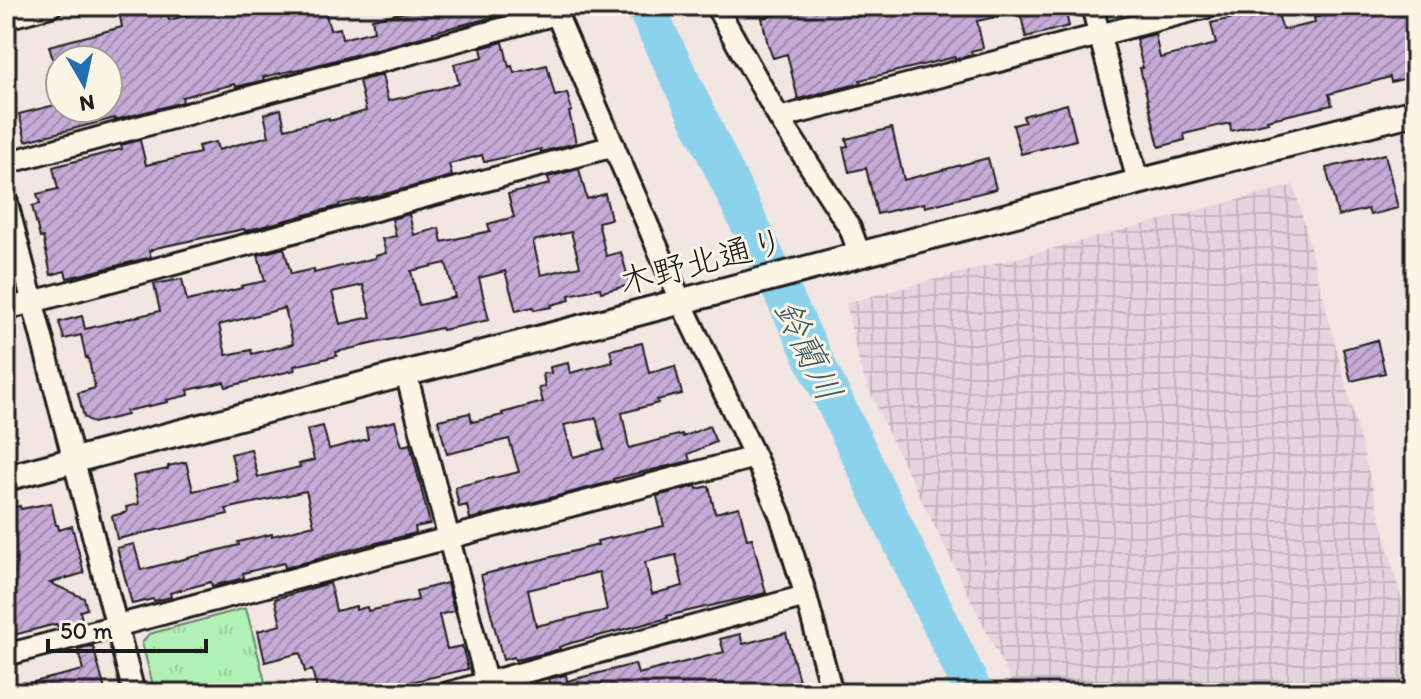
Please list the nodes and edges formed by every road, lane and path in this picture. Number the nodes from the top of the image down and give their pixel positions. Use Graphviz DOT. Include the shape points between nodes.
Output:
graph roads {
  1 [pos="51,6"];
  2 [pos="716,6"];
  3 [pos="1092,6"];
  4 [pos="1211,6"];
  5 [pos="554,10"];
  6 [pos="6,18"];
  7 [pos="1099,35"];
  8 [pos="1415,112"];
  9 [pos="779,118"];
  10 [pos="614,146"];
  11 [pos="6,163"];
  12 [pos="1138,182"];
  13 [pos="6,199"];
  14 [pos="860,255"];
  15 [pos="34,302"];
  16 [pos="681,302"];
  17 [pos="6,309"];
  18 [pos="406,373"];
  19 [pos="755,457"];
  20 [pos="74,461"];
  21 [pos="6,478"];
  22 [pos="449,539"];
  23 [pos="806,596"];
  24 [pos="117,626"];
  25 [pos="6,655"];
  26 [pos="488,688"];
  27 [pos="134,693"];
  28 [pos="448,693"];
  29 [pos="832,693"];
  1 -- 6 [label="street"];
  2 -- 9 [label="street"];
  3 -- 7 [label="street"];
  4 -- 7 [label="street"];
  5 -- 10 [label="street"];
  5 -- 11 [label="street"];
  7 -- 9 [label="street"];
  7 -- 12 [label="street"];
  8 -- 12 [label="street, 木野北通り"];
  9 -- 14 [label="street" via="850,228"];
  10 -- 15 [label="street"];
  10 -- 16 [label="street"];
  12 -- 14 [label="street, 木野北通り"];
  13 -- 15 [label="street"];
  14 -- 16 [label="street, 木野北通り"];
  15 -- 17 [label="street"];
  15 -- 20 [label="street"];
  16 -- 18 [label="street, 木野北通り"];
  16 -- 19 [label="street"];
  18 -- 20 [label="street, 木野北通り"];
  18 -- 22 [label="street"];
  19 -- 22 [label="street"];
  19 -- 23 [label="street"];
  20 -- 21 [label="street, 木野北通り"];
  20 -- 24 [label="street"];
  22 -- 24 [label="street"];
  22 -- 26 [label="street"];
  23 -- 26 [label="street"];
  23 -- 29 [label="street"];
  24 -- 25 [label="street"];
  24 -- 27 [label="street"];
  26 -- 28 [label="street"];
}
